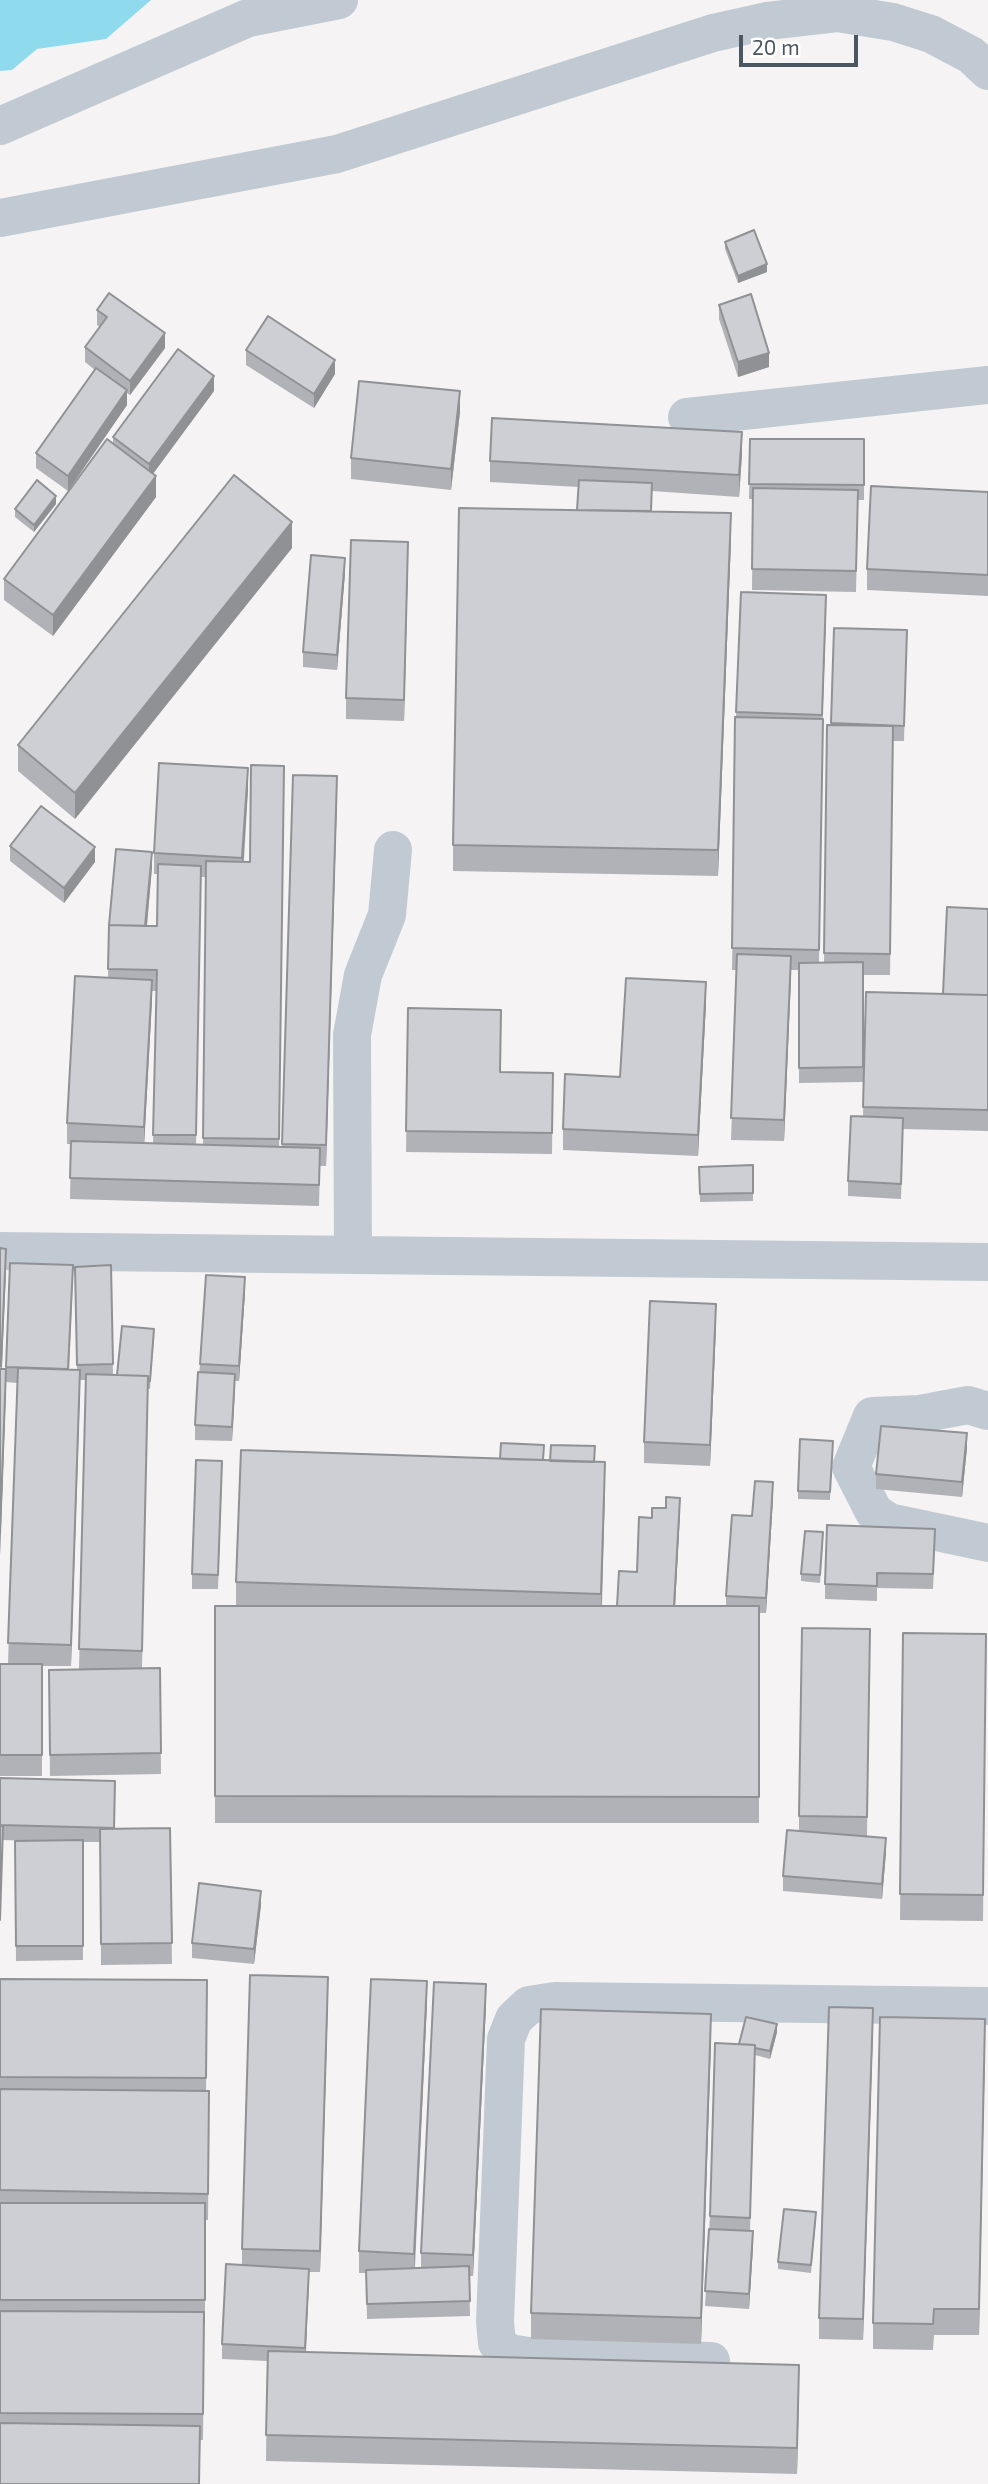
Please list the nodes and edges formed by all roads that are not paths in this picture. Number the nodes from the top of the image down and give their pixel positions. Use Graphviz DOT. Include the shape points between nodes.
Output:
graph roads {
  1 [pos="340,0"];
  2 [pos="988,71"];
  3 [pos="0,126"];
  4 [pos="0,218"];
  5 [pos="988,385"];
  6 [pos="687,417"];
  7 [pos="393,850"];
  8 [pos="0,1251"];
  9 [pos="353,1254"];
  10 [pos="988,1262"];
  11 [pos="988,1411"];
  12 [pos="988,1543"];
  13 [pos="988,2006"];
  14 [pos="711,2361"];
  1 -- 3 [label="street" via="248,18"];
  2 -- 4 [label="street" via="971,55 931,34 893,22 837,13 767,22 713,33 337,154"];
  5 -- 6 [label="street"];
  7 -- 9 [label="street" via="387,915 363,975 352,1035"];
  8 -- 9 [label="street"];
  9 -- 10 [label="street"];
  11 -- 12 [label="street" via="968,1405 872,1416 851,1467 874,1512 889,1522"];
  13 -- 14 [label="street" via="555,2001 529,2005 514,2019 506,2039 497,2343 509,2353 535,2357"];
}
